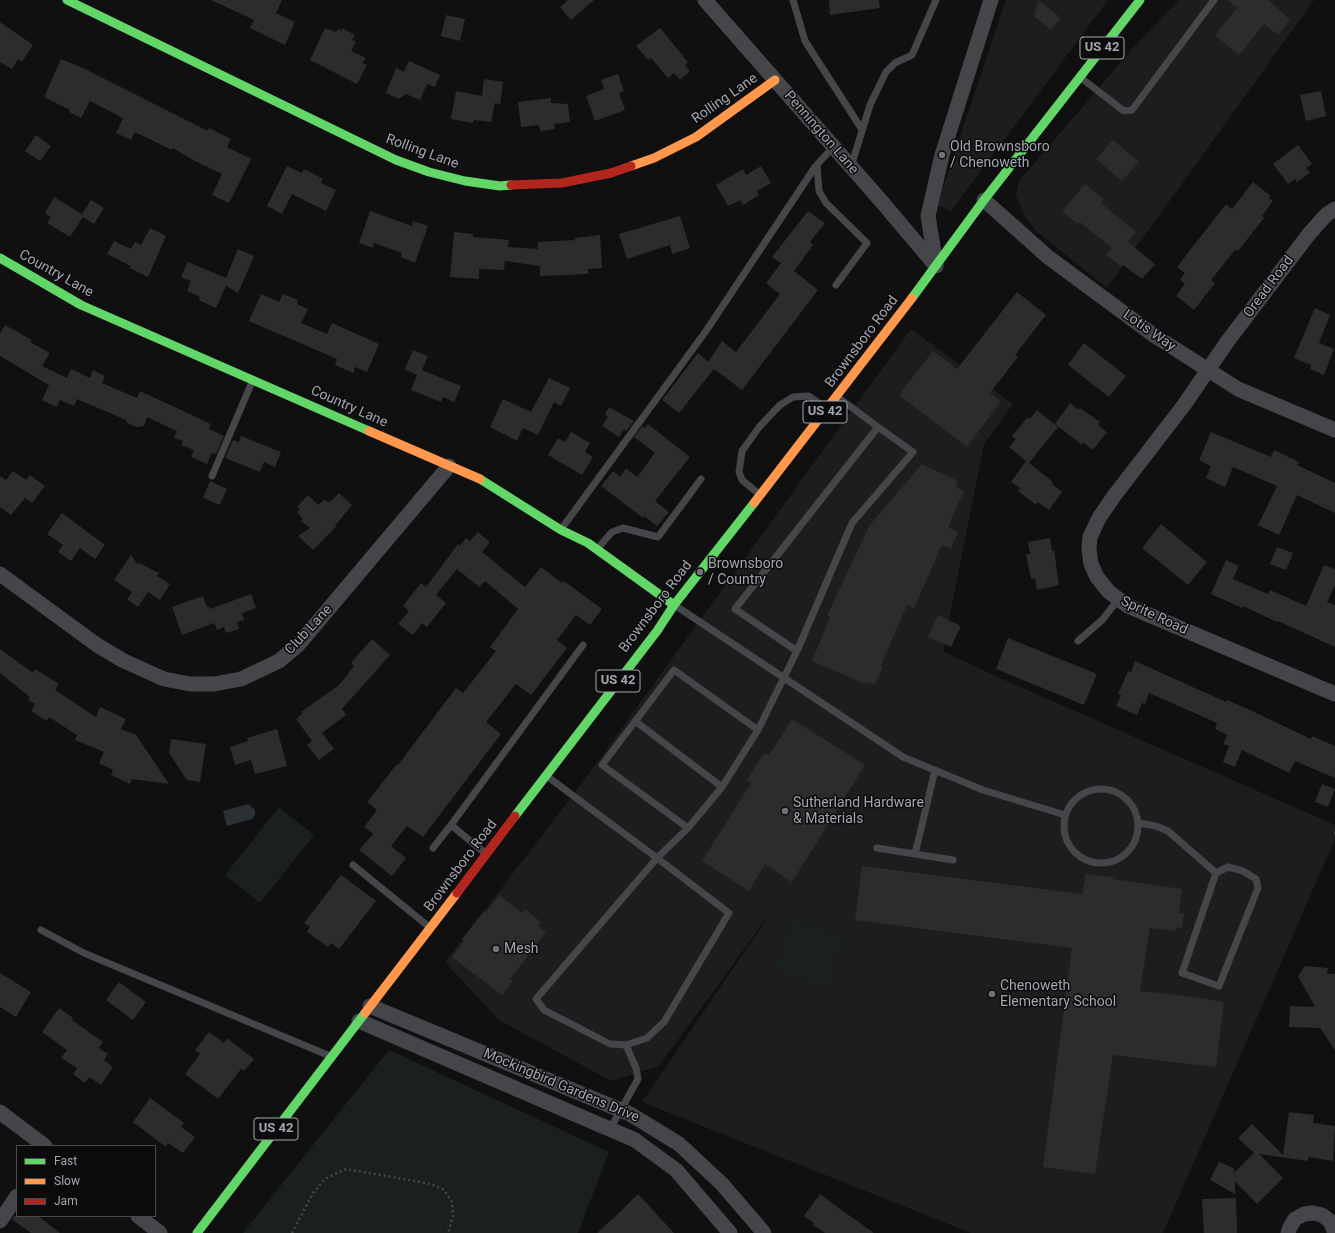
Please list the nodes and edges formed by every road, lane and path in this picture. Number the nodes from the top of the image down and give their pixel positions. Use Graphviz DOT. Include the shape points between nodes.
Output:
graph roads {
  1 [pos="67,0"];
  2 [pos="705,0"];
  3 [pos="792,0"];
  4 [pos="936,0"];
  5 [pos="991,0"];
  6 [pos="1140,0"];
  7 [pos="1214,0"];
  8 [pos="1080,77"];
  9 [pos="775,80"];
  10 [pos="861,128"];
  11 [pos="833,147"];
  12 [pos="817,165"];
  13 [pos="851,168"];
  14 [pos="984,200"];
  15 [pos="1335,209"];
  16 [pos="0,258"];
  17 [pos="936,266"];
  18 [pos="836,285"];
  19 [pos="1208,370"];
  20 [pos="253,380"];
  21 [pos="837,397"];
  22 [pos="827,409"];
  23 [pos="878,427"];
  24 [pos="1335,430"];
  25 [pos="449,466"];
  26 [pos="212,476"];
  27 [pos="701,479"];
  28 [pos="761,495"];
  29 [pos="561,530"];
  30 [pos="597,550"];
  31 [pos="0,574"];
  32 [pos="1118,600"];
  33 [pos="674,605"];
  34 [pos="1078,641"];
  35 [pos="583,645"];
  36 [pos="797,651"];
  37 [pos="783,678"];
  38 [pos="1335,694"];
  39 [pos="635,720"];
  40 [pos="758,730"];
  41 [pos="935,770"];
  42 [pos="546,776"];
  43 [pos="722,787"];
  44 [pos="1065,815"];
  45 [pos="1138,823"];
  46 [pos="451,825"];
  47 [pos="688,828"];
  48 [pos="433,848"];
  49 [pos="877,848"];
  50 [pos="487,854"];
  51 [pos="916,854"];
  52 [pos="657,858"];
  53 [pos="952,860"];
  54 [pos="353,865"];
  55 [pos="1216,873"];
  56 [pos="431,928"];
  57 [pos="41,930"];
  58 [pos="370,1006"];
  59 [pos="359,1021"];
  60 [pos="626,1045"];
  61 [pos="332,1056"];
  62 [pos="622,1110"];
  63 [pos="0,1112"];
  64 [pos="610,1129"];
  65 [pos="44,1145"];
  66 [pos="16,1197"];
  67 [pos="139,1217"];
  68 [pos="0,1221"];
  69 [pos="160,1233"];
  70 [pos="197,1233"];
  71 [pos="292,1233"];
  72 [pos="448,1233"];
  73 [pos="730,1233"];
  74 [pos="764,1233"];
  75 [pos="1288,1233"];
  76 [pos="1335,1233"];
  1 -- 9 [label="main road, Rolling Lane" via="396,160 465,181 500,186 562,183 611,173 654,158 696,137"];
  2 -- 9 [label="street, Pennington Lane"];
  3 -- 10 [label="lane" via="805,41"];
  4 -- 10 [label="lane" via="912,55 896,63 886,72"];
  5 -- 17 [label="street" via="942,155 928,216"];
  6 -- 8 [label="main road, Brownsboro Road / US 42"];
  7 -- 8 [label="lane" via="1132,110 1124,111"];
  8 -- 14 [label="main road, Brownsboro Road / US 42"];
  9 -- 11 [label="street, Pennington Lane"];
  10 -- 13 [label="lane"];
  11 -- 12 [label="lane"];
  11 -- 13 [label="street, Pennington Lane"];
  12 -- 18 [label="lane" via="820,191 826,203 867,243"];
  12 -- 29 [label="lane" via="706,331"];
  13 -- 17 [label="street, Pennington Lane"];
  14 -- 17 [label="main road, Brownsboro Road / US 42"];
  14 -- 19 [label="street, Lotis Way" via="1048,257 1155,336"];
  15 -- 19 [label="street, Oread Road" via="1309,234"];
  16 -- 20 [label="main road, Country Lane" via="81,305"];
  17 -- 21 [label="main road, Brownsboro Road / US 42"];
  19 -- 24 [label="street, Lotis Way" via="1238,388"];
  19 -- 32 [label="street, Sprite Road" via="1114,496 1090,537 1091,564 1097,577"];
  20 -- 25 [label="main road, Country Lane"];
  20 -- 26 [label="lane"];
  21 -- 22 [label="main road, Brownsboro Road / US 42"];
  21 -- 23 [label="lane"];
  22 -- 28 [label="main road, Brownsboro Road / US 42"];
  22 -- 28 [label="lane" via="809,396 793,397 780,405 760,426 742,450 739,472 742,480"];
  23 -- 36 [label="lane" via="913,452 852,523"];
  23 -- 36 [label="lane" via="735,609"];
  25 -- 29 [label="main road, Country Lane" via="500,489"];
  25 -- 31 [label="street, Club Lane" via="299,644 279,661 241,679 214,684 190,684 164,679 124,661 97,644"];
  27 -- 30 [label="lane" via="658,537 623,528 612,532"];
  28 -- 33 [label="main road, Brownsboro Road / US 42"];
  29 -- 30 [label="main road, Country Lane"];
  30 -- 33 [label="main road, Country Lane"];
  32 -- 34 [label="lane" via="1102,620"];
  32 -- 38 [label="street, Sprite Road"];
  33 -- 37 [label="lane"];
  33 -- 42 [label="main road, Brownsboro Road / US 42"];
  35 -- 46 [label="lane"];
  36 -- 37 [label="lane"];
  37 -- 40 [label="lane"];
  37 -- 41 [label="lane" via="903,757"];
  39 -- 40 [label="lane" via="674,670"];
  39 -- 43 [label="lane"];
  39 -- 47 [label="lane" via="602,765"];
  40 -- 43 [label="lane"];
  41 -- 44 [label="lane" via="983,790"];
  41 -- 51 [label="lane"];
  42 -- 50 [label="main road, Brownsboro Road / US 42"];
  42 -- 52 [label="lane"];
  43 -- 47 [label="lane"];
  44 -- 45 [label="lane" via="1072,802 1084,793 1098,789 1112,791 1125,798 1134,809"];
  44 -- 45 [label="lane" via="1064,829 1072,849 1089,861 1104,863 1118,859 1129,850 1136,837"];
  45 -- 55 [label="lane" via="1168,831"];
  46 -- 48 [label="lane"];
  46 -- 50 [label="lane"];
  47 -- 52 [label="lane"];
  49 -- 51 [label="lane"];
  50 -- 56 [label="main road, Brownsboro Road / US 42"];
  51 -- 53 [label="lane"];
  52 -- 60 [label="lane" via="729,913 664,1022 646,1038"];
  52 -- 60 [label="lane" via="536,998 544,1010 610,1044"];
  54 -- 56 [label="lane"];
  55 -- 55 [label="lane" via="1182,973 1219,986 1258,888 1256,879 1243,871 1228,867"];
  56 -- 58 [label="main road, Brownsboro Road / US 42"];
  57 -- 61 [label="lane" via="84,953"];
  58 -- 59 [label="main road, Brownsboro Road / US 42"];
  58 -- 62 [label="street, Mockingbird Gardens Drive"];
  59 -- 61 [label="main road, Brownsboro Road / US 42"];
  59 -- 64 [label="street, Mockingbird Gardens Drive"];
  60 -- 62 [label="lane" via="638,1079"];
  61 -- 70 [label="main road, Brownsboro Road / US 42"];
  62 -- 64 [label="lane"];
  62 -- 74 [label="street, Mockingbird Gardens Drive" via="679,1144 722,1184"];
  63 -- 65 [label="street"];
  64 -- 73 [label="street, Mockingbird Gardens Drive" via="635,1140 676,1170"];
  66 -- 68 [label="street"];
  67 -- 69 [label="street"];
  71 -- 72 [label="path" via="313,1194 325,1179 346,1169 431,1184 444,1190 452,1202 453,1216"];
  75 -- 76 [label="street" via="1295,1219 1313,1213 1330,1221"];
}
